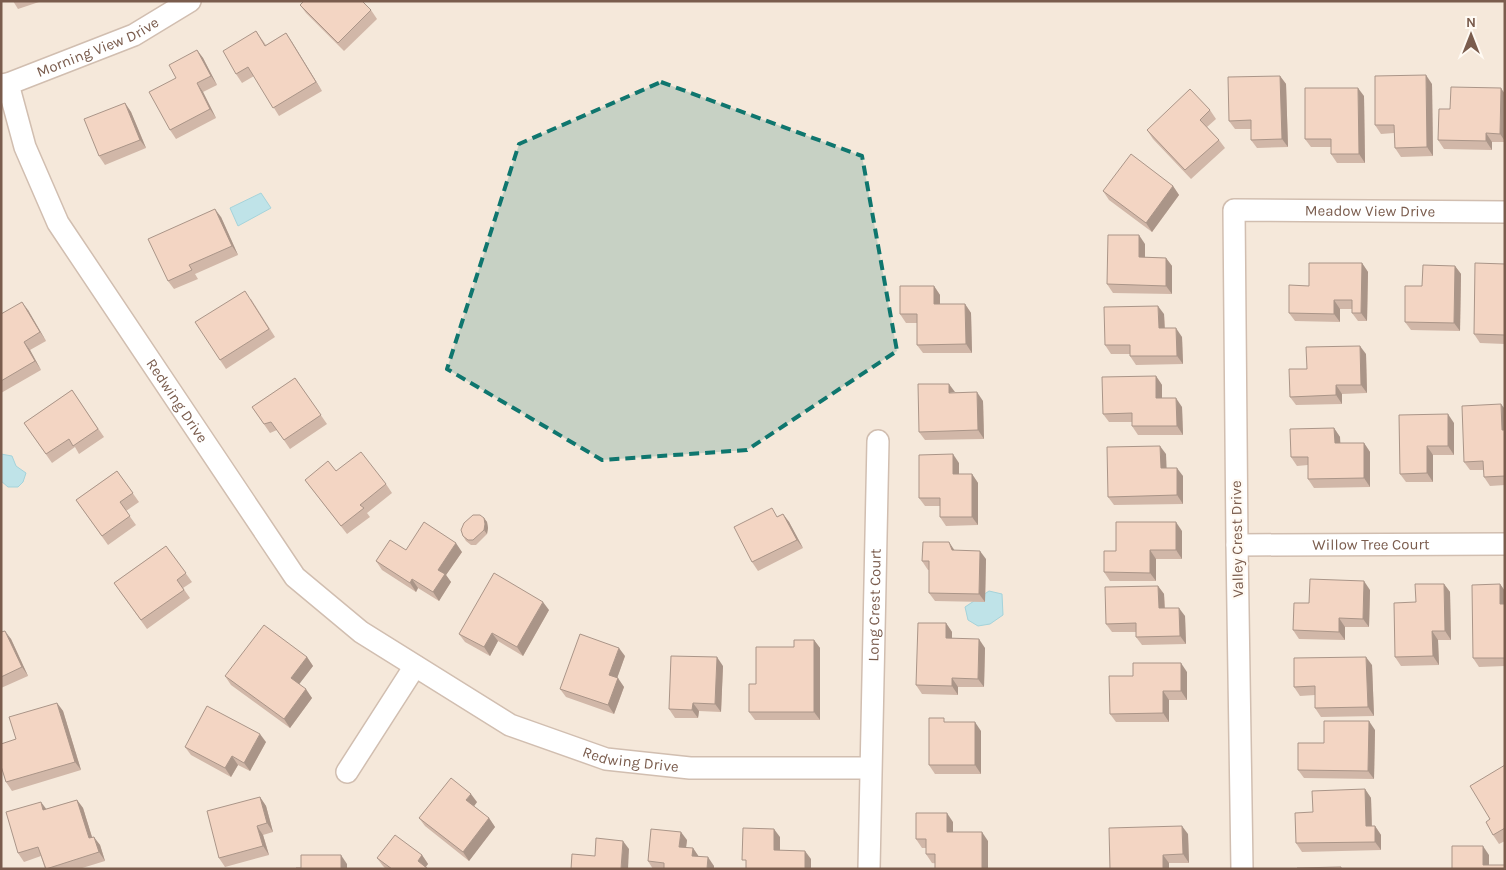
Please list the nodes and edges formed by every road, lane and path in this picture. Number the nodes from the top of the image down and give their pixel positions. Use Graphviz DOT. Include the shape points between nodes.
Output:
graph roads {
  1 [pos="190,1"];
  2 [pos="5,85"];
  3 [pos="1234,210"];
  4 [pos="1505,212"];
  5 [pos="878,441"];
  6 [pos="1505,544"];
  7 [pos="1237,545"];
  8 [pos="415,666"];
  9 [pos="870,768"];
  10 [pos="347,772"];
  11 [pos="869,869"];
  12 [pos="1242,869"];
  1 -- 2 [label="street, Morning View Drive" via="134,35"];
  2 -- 8 [label="street, Redwing Drive" via="25,147 58,223 295,577 361,632"];
  3 -- 4 [label="street, Meadow View Drive"];
  3 -- 7 [label="street, Valley Crest Drive"];
  5 -- 9 [label="street, Long Crest Court"];
  6 -- 7 [label="street, Willow Tree Court"];
  7 -- 12 [label="street, Valley Crest Drive"];
  8 -- 9 [label="street, Redwing Drive" via="510,725 606,759 690,768"];
  8 -- 10 [label="street"];
  9 -- 11 [label="street, Long Crest Court"];
}
